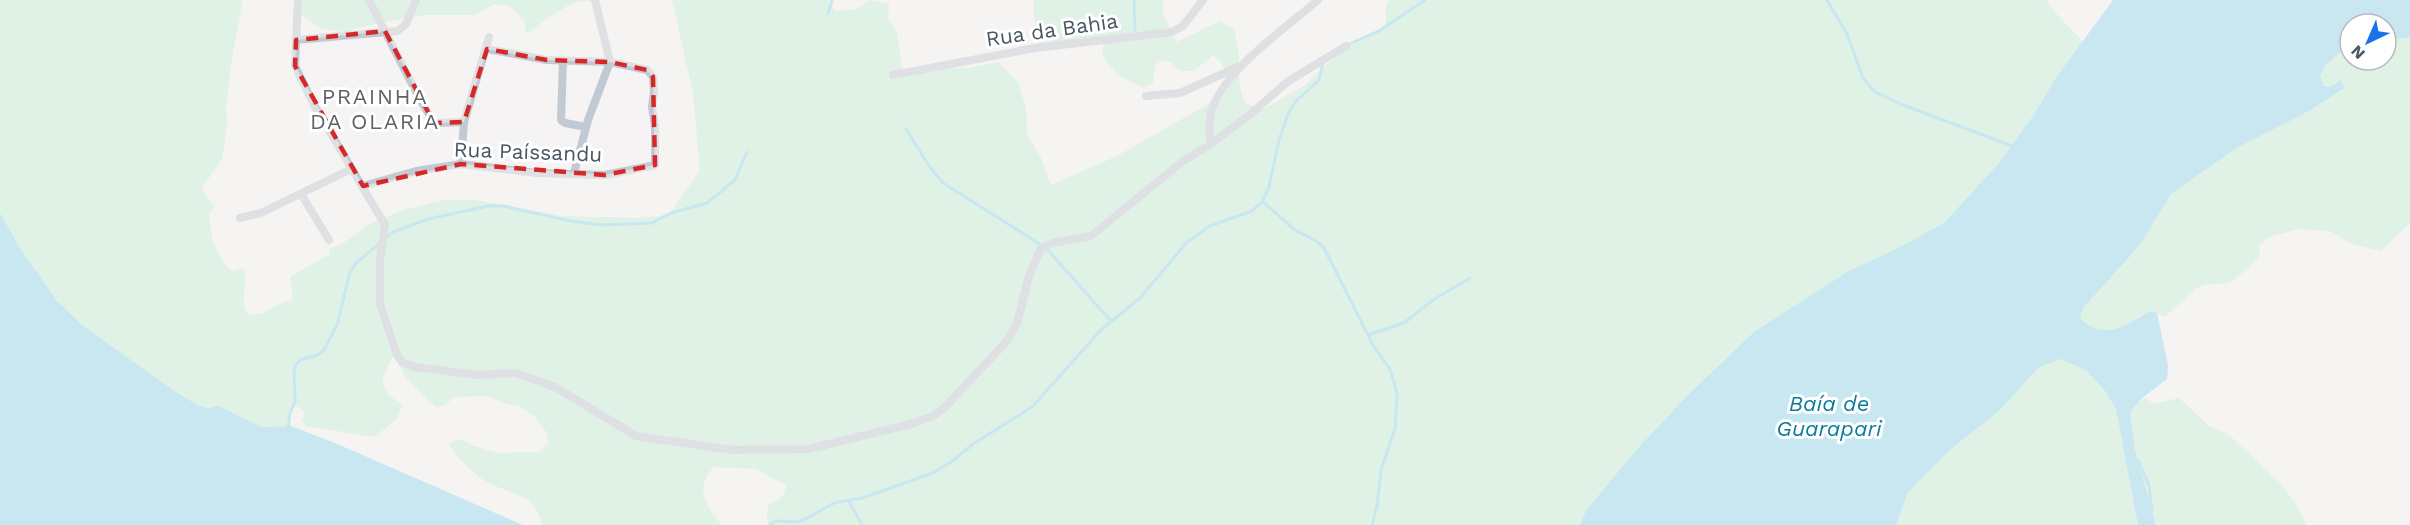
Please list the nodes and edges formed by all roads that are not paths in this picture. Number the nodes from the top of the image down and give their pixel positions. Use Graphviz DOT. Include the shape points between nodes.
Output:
graph roads {
  1 [pos="298,0"];
  2 [pos="369,0"];
  3 [pos="416,0"];
  4 [pos="595,0"];
  5 [pos="1203,0"];
  6 [pos="1318,0"];
  7 [pos="385,31"];
  8 [pos="489,37"];
  9 [pos="296,40"];
  10 [pos="1346,46"];
  11 [pos="487,49"];
  12 [pos="563,62"];
  13 [pos="610,62"];
  14 [pos="1239,67"];
  15 [pos="893,75"];
  16 [pos="1146,96"];
  17 [pos="464,122"];
  18 [pos="586,127"];
  19 [pos="1211,144"];
  20 [pos="461,164"];
  21 [pos="351,169"];
  22 [pos="574,173"];
  23 [pos="363,186"];
  24 [pos="301,194"];
  25 [pos="240,218"];
  26 [pos="330,240"];
  1 -- 9 [label="street"];
  2 -- 7 [label="street"];
  3 -- 7 [label="street" via="406,24 398,31"];
  4 -- 13 [label="street"];
  5 -- 15 [label="street, Rua da Bahia" via="1184,26 1172,32 1035,48"];
  6 -- 14 [label="street"];
  7 -- 9 [label="street"];
  7 -- 17 [label="street" via="434,123"];
  8 -- 11 [label="street"];
  9 -- 21 [label="street" via="295,66"];
  10 -- 19 [label="street" via="1287,82"];
  11 -- 12 [label="street"];
  11 -- 17 [label="street"];
  12 -- 13 [label="street"];
  12 -- 18 [label="street" via="561,120"];
  13 -- 18 [label="street"];
  13 -- 22 [label="street, Rua Paíssandu" via="647,70 653,77 655,165 605,175"];
  14 -- 16 [label="street" via="1180,93"];
  14 -- 19 [label="street" via="1211,112"];
  17 -- 20 [label="street"];
  18 -- 22 [label="street"];
  19 -- 23 [label="street" via="1183,161 1091,236 1041,248 1029,276 1017,324 1006,342 945,407 911,424 808,449 733,450 636,436 538,380 515,373 477,375 403,363 380,304 385,225"];
  20 -- 22 [label="street, Rua Paíssandu"];
  20 -- 23 [label="street, Rua Paíssandu" via="416,171"];
  21 -- 23 [label="street"];
  21 -- 24 [label="street"];
  24 -- 25 [label="street" via="261,213"];
  24 -- 26 [label="street"];
}
